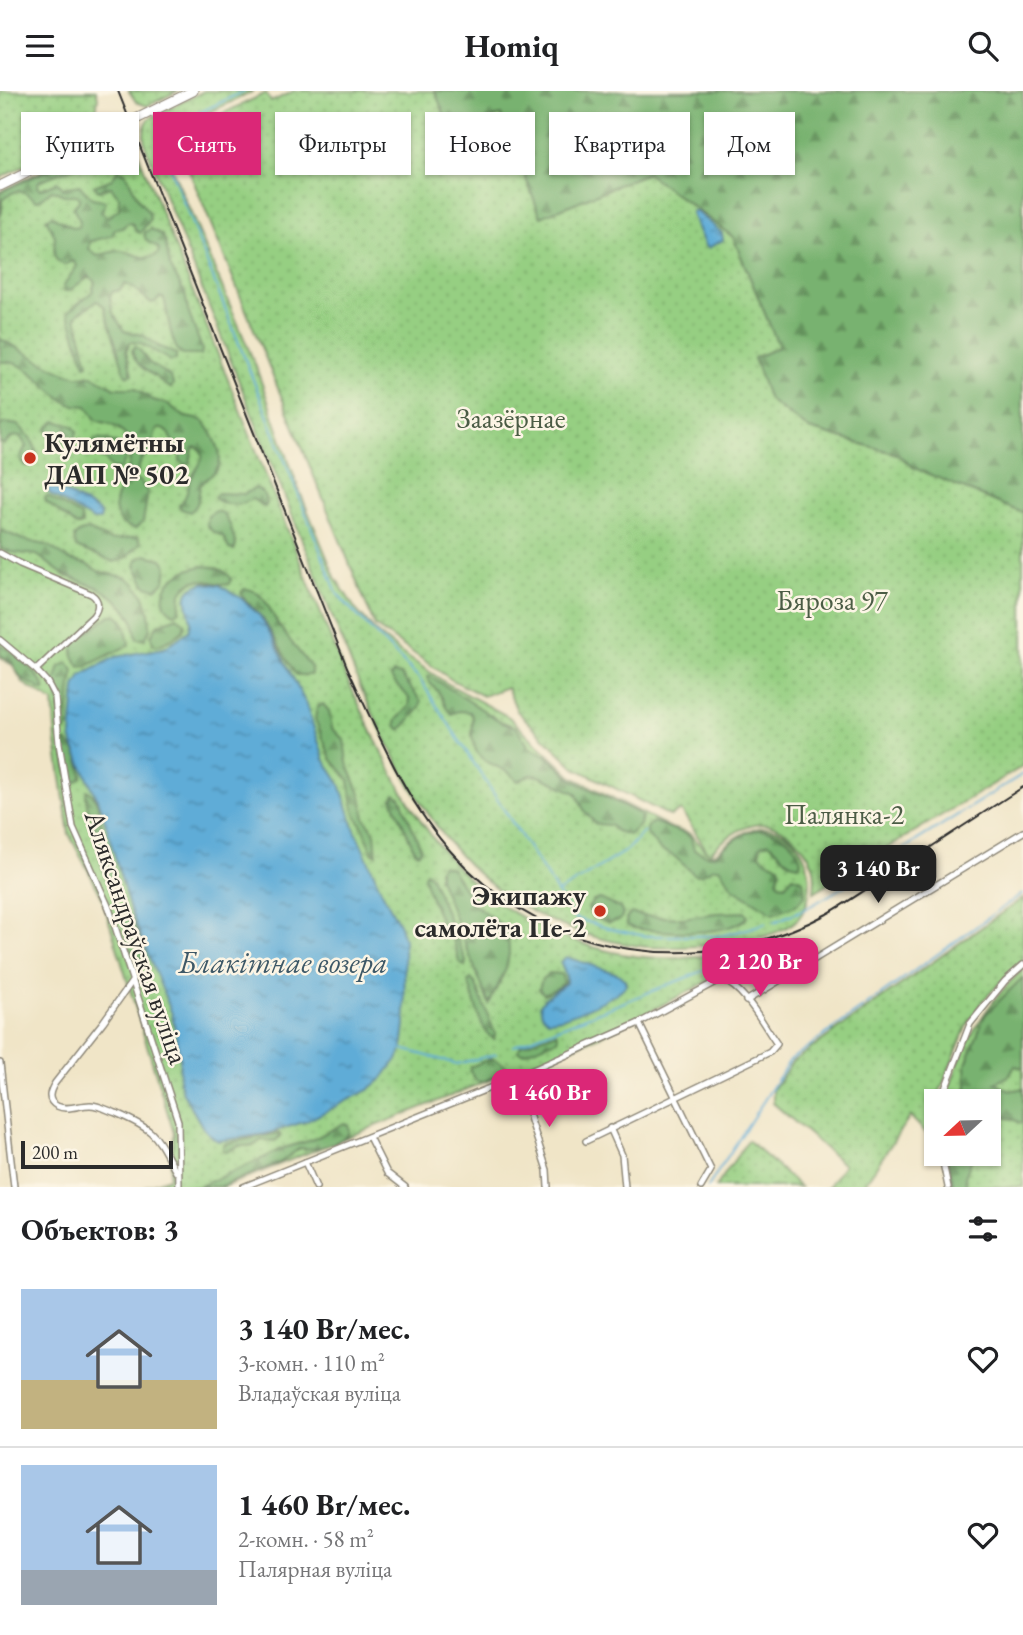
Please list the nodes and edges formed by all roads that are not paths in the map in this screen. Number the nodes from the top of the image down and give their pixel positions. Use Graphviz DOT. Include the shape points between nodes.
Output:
graph roads {
  1 [pos="193,91"];
  2 [pos="0,185"];
  3 [pos="0,553"];
  4 [pos="0,640"];
  5 [pos="36,670"];
  6 [pos="1023,832"];
  7 [pos="1023,965"];
  8 [pos="133,979"];
  9 [pos="746,1001"];
  10 [pos="639,1023"];
  11 [pos="0,1063"];
  12 [pos="517,1077"];
  13 [pos="945,1089"];
  14 [pos="677,1096"];
  15 [pos="610,1128"];
  16 [pos="369,1137"];
  17 [pos="586,1141"];
  18 [pos="305,1162"];
  19 [pos="944,1166"];
  20 [pos="178,1175"];
  21 [pos="14,1187"];
  22 [pos="179,1187"];
  23 [pos="243,1187"];
  24 [pos="316,1187"];
  25 [pos="405,1187"];
  26 [pos="548,1187"];
  27 [pos="625,1187"];
  28 [pos="701,1187"];
  29 [pos="948,1187"];
  1 -- 2 [label="main road"];
  3 -- 5 [label="street" via="91,594 98,603 93,616"];
  4 -- 5 [label="street, Аляксандраўская вуліца"];
  5 -- 8 [label="street, Аляксандраўская вуліца" via="57,704 73,827 106,899"];
  6 -- 9 [label="street"];
  7 -- 13 [label="street" via="970,1024"];
  8 -- 20 [label="street, Аляксандраўская вуліца" via="178,1121"];
  8 -- 20 [label="street" via="55,1083 50,1098 65,1108 97,1106 149,1129"];
  9 -- 10 [label="street" via="721,979"];
  9 -- 14 [label="street" via="777,1044 770,1052"];
  10 -- 12 [label="street"];
  10 -- 14 [label="street"];
  11 -- 21 [label="street"];
  12 -- 16 [label="street"];
  12 -- 26 [label="street" via="547,1170"];
  14 -- 15 [label="street"];
  14 -- 28 [label="street" via="711,1170"];
  15 -- 17 [label="street"];
  15 -- 27 [label="street" via="622,1155"];
  16 -- 18 [label="street"];
  16 -- 25 [label="street" via="387,1173"];
  18 -- 23 [label="street"];
  18 -- 24 [label="street"];
  19 -- 29 [label="street"];
  20 -- 22 [label="street, Аляксандраўская вуліца"];
}
